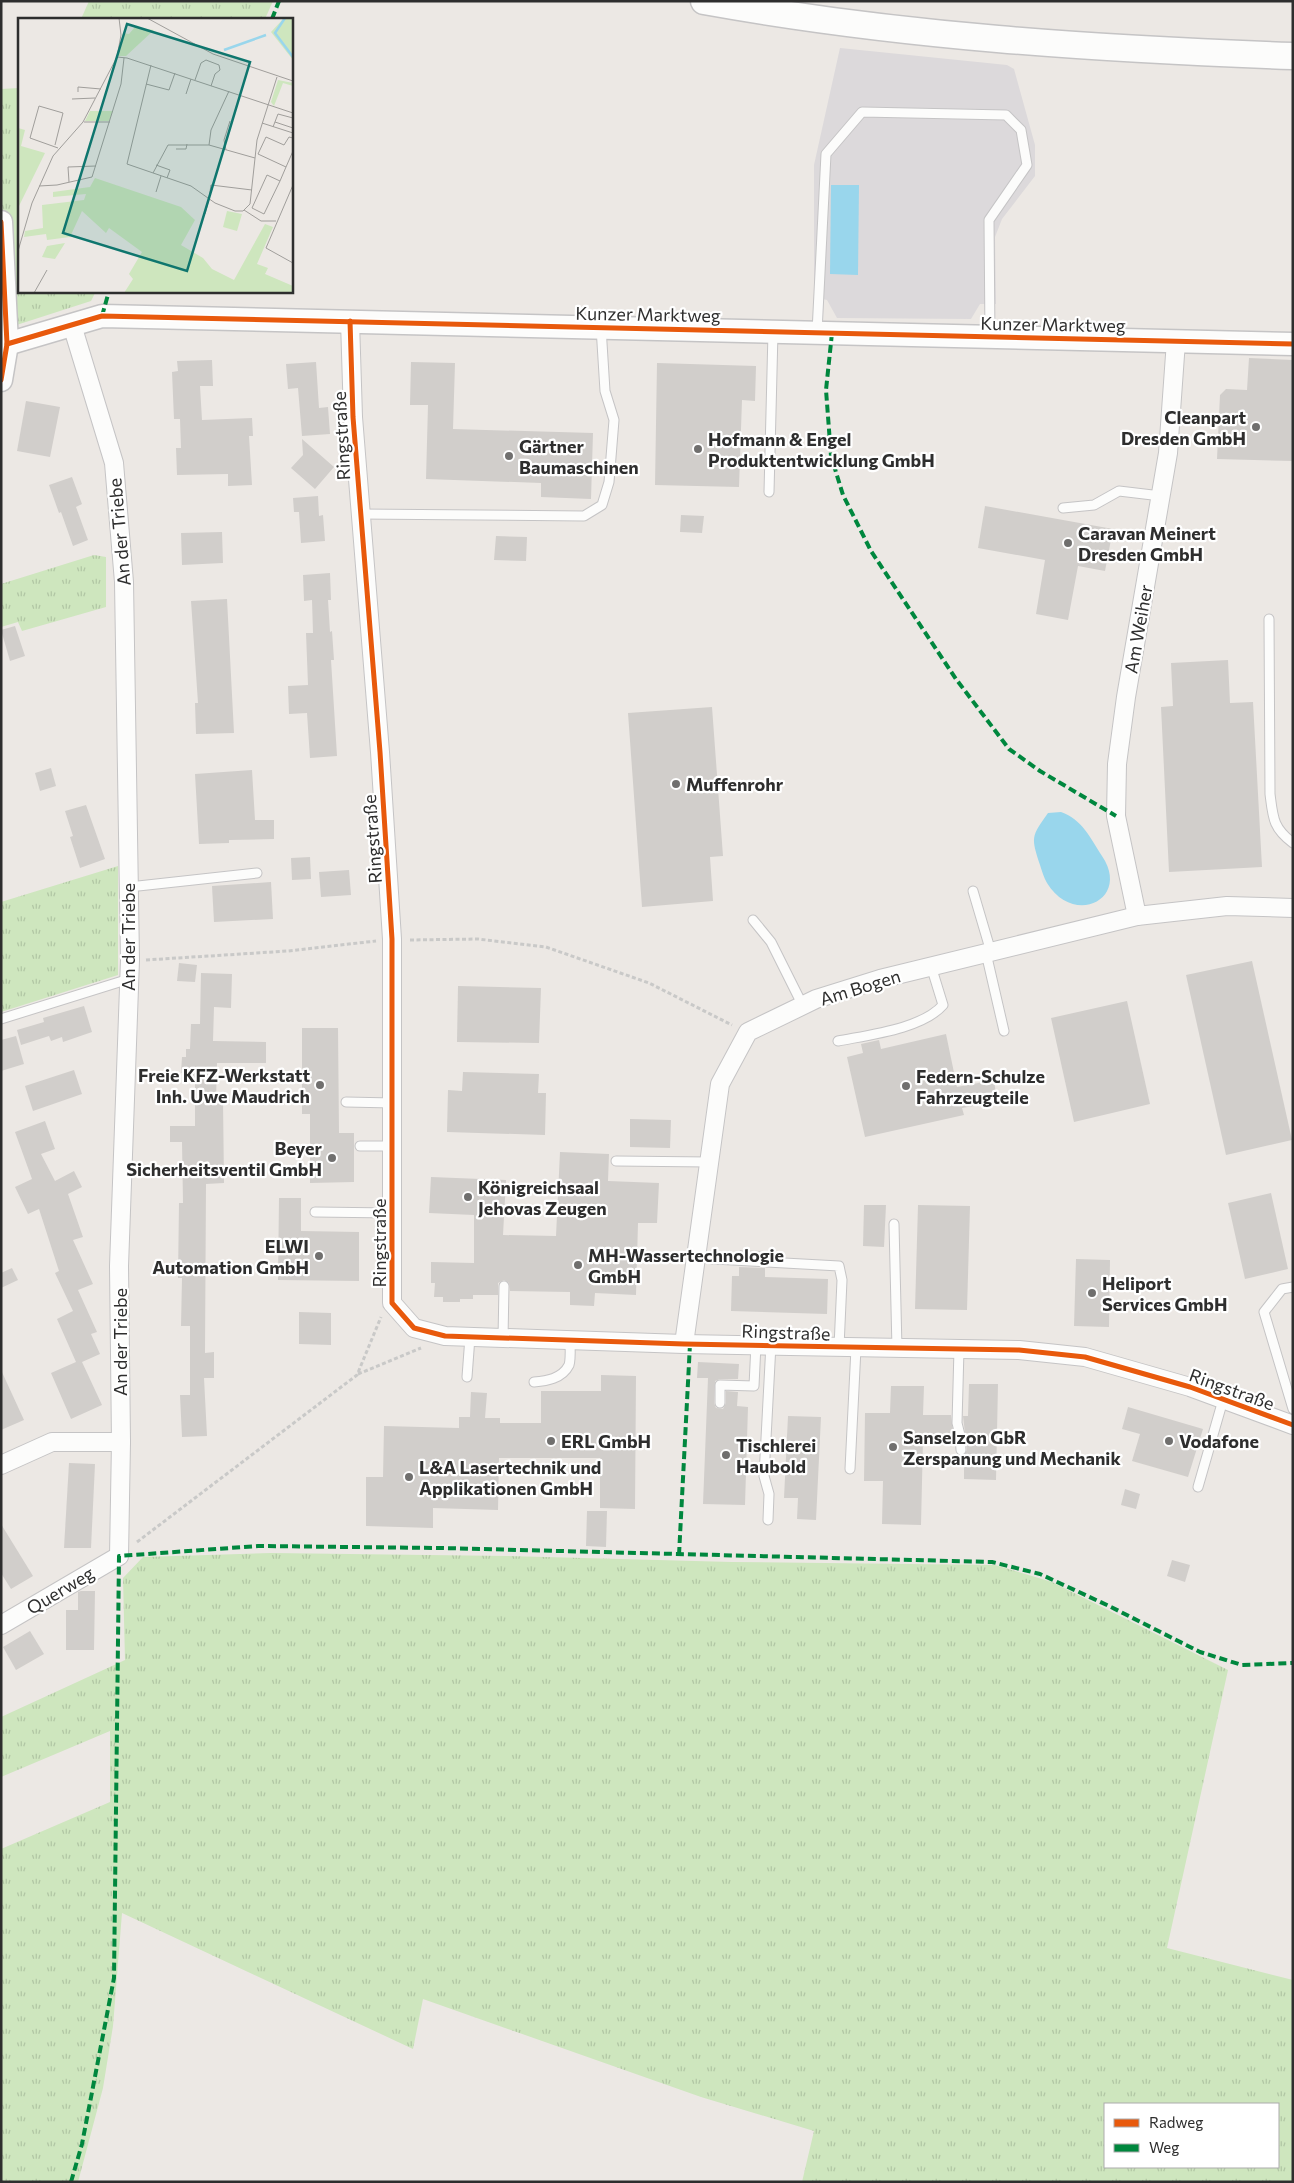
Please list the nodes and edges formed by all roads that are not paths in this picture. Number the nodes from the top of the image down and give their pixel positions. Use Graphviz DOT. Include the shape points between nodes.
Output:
graph roads {
  1 [pos="704,1"];
  2 [pos="1293,56"];
  3 [pos="1,222"];
  4 [pos="350,321"];
  5 [pos="72,325"];
  6 [pos="601,327"];
  7 [pos="774,331"];
  8 [pos="817,332"];
  9 [pos="990,337"];
  10 [pos="1176,341"];
  11 [pos="6,344"];
  12 [pos="1293,344"];
  13 [pos="1,380"];
  14 [pos="769,492"];
  15 [pos="1161,496"];
  16 [pos="1063,508"];
  17 [pos="360,514"];
  18 [pos="1269,619"];
  19 [pos="1293,843"];
  20 [pos="257,873"];
  21 [pos="129,887"];
  22 [pos="973,891"];
  23 [pos="1293,908"];
  24 [pos="1136,916"];
  25 [pos="753,920"];
  26 [pos="988,952"];
  27 [pos="932,966"];
  28 [pos="129,979"];
  29 [pos="803,1006"];
  30 [pos="1,1019"];
  31 [pos="1004,1031"];
  32 [pos="838,1041"];
  33 [pos="346,1102"];
  34 [pos="393,1103"];
  35 [pos="360,1146"];
  36 [pos="392,1146"];
  37 [pos="616,1161"];
  38 [pos="709,1162"];
  39 [pos="314,1212"];
  40 [pos="392,1213"];
  41 [pos="894,1224"];
  42 [pos="696,1258"];
  43 [pos="504,1286"];
  44 [pos="1293,1287"];
  45 [pos="470,1337"];
  46 [pos="503,1338"];
  47 [pos="570,1340"];
  48 [pos="684,1344"];
  49 [pos="763,1344"];
  50 [pos="848,1347"];
  51 [pos="897,1349"];
  52 [pos="959,1349"];
  53 [pos="467,1377"];
  54 [pos="534,1382"];
  55 [pos="1222,1400"];
  56 [pos="720,1403"];
  57 [pos="1293,1409"];
  58 [pos="1293,1425"];
  59 [pos="121,1442"];
  60 [pos="961,1450"];
  61 [pos="1,1465"];
  62 [pos="850,1470"];
  63 [pos="1198,1488"];
  64 [pos="768,1520"];
  65 [pos="119,1556"];
  66 [pos="1,1625"];
  1 -- 2 [label="main road" via="828,21 1031,43"];
  3 -- 11 [label="street"];
  4 -- 5 [label="street, Kunzer Marktweg" via="102,316"];
  4 -- 6 [label="street, Kunzer Marktweg"];
  4 -- 17 [label="street, Ringstraße"];
  5 -- 11 [label="street, Kunzer Marktweg"];
  5 -- 21 [label="street, An der Triebe" via="114,463 124,582"];
  6 -- 7 [label="street, Kunzer Marktweg"];
  6 -- 17 [label="lane" via="605,391 614,420 609,482 602,506 584,516"];
  7 -- 8 [label="street, Kunzer Marktweg"];
  7 -- 14 [label="lane"];
  8 -- 9 [label="street, Kunzer Marktweg"];
  8 -- 9 [label="lane" via="826,154 862,112 1006,115 1021,130 1028,165 989,220"];
  9 -- 10 [label="street, Kunzer Marktweg"];
  10 -- 12 [label="street, Kunzer Marktweg"];
  10 -- 15 [label="street, Am Weiher" via="1168,453"];
  11 -- 13 [label="street"];
  15 -- 16 [label="lane" via="1119,491 1094,505"];
  15 -- 24 [label="street, Am Weiher" via="1117,764 1116,816"];
  17 -- 34 [label="street, Ringstraße" via="392,939"];
  18 -- 19 [label="lane" via="1271,803 1273,821 1281,834"];
  20 -- 21 [label="lane"];
  21 -- 28 [label="street, An der Triebe"];
  22 -- 26 [label="lane"];
  23 -- 24 [label="street, Am Bogen" via="1227,906"];
  24 -- 26 [label="street, Am Bogen"];
  25 -- 29 [label="lane" via="771,942"];
  26 -- 27 [label="street, Am Bogen"];
  26 -- 31 [label="lane"];
  27 -- 29 [label="street, Am Bogen" via="880,979"];
  27 -- 32 [label="lane" via="943,1005 936,1014 896,1028"];
  28 -- 30 [label="lane"];
  28 -- 59 [label="street, An der Triebe" via="119,1266"];
  29 -- 38 [label="street, Am Bogen" via="748,1032 720,1084"];
  33 -- 34 [label="lane"];
  34 -- 36 [label="street, Ringstraße"];
  35 -- 36 [label="lane"];
  36 -- 40 [label="street, Ringstraße"];
  37 -- 38 [label="lane"];
  38 -- 42 [label="street"];
  39 -- 40 [label="lane"];
  40 -- 45 [label="street, Ringstraße" via="392,1303 414,1328 445,1336"];
  41 -- 51 [label="lane"];
  42 -- 48 [label="street"];
  42 -- 50 [label="lane" via="839,1266"];
  43 -- 46 [label="lane"];
  44 -- 57 [label="lane" via="1282,1289 1264,1312"];
  45 -- 46 [label="street, Ringstraße"];
  45 -- 53 [label="lane"];
  46 -- 47 [label="street, Ringstraße"];
  47 -- 48 [label="street, Ringstraße"];
  47 -- 54 [label="lane" via="569,1365 549,1381"];
  48 -- 49 [label="street, Ringstraße"];
  49 -- 50 [label="street, Ringstraße"];
  49 -- 56 [label="lane" via="754,1386 720,1385"];
  49 -- 64 [label="lane" via="764,1476 769,1494"];
  50 -- 51 [label="street, Ringstraße"];
  50 -- 62 [label="lane"];
  51 -- 52 [label="street, Ringstraße"];
  52 -- 55 [label="street, Ringstraße" via="1019,1350 1085,1357 1190,1387"];
  52 -- 60 [label="lane" via="957,1423"];
  55 -- 58 [label="street, Ringstraße"];
  55 -- 63 [label="lane"];
  59 -- 61 [label="street" via="52,1442"];
  59 -- 65 [label="street, An der Triebe"];
  65 -- 66 [label="street, Querweg"];
}
